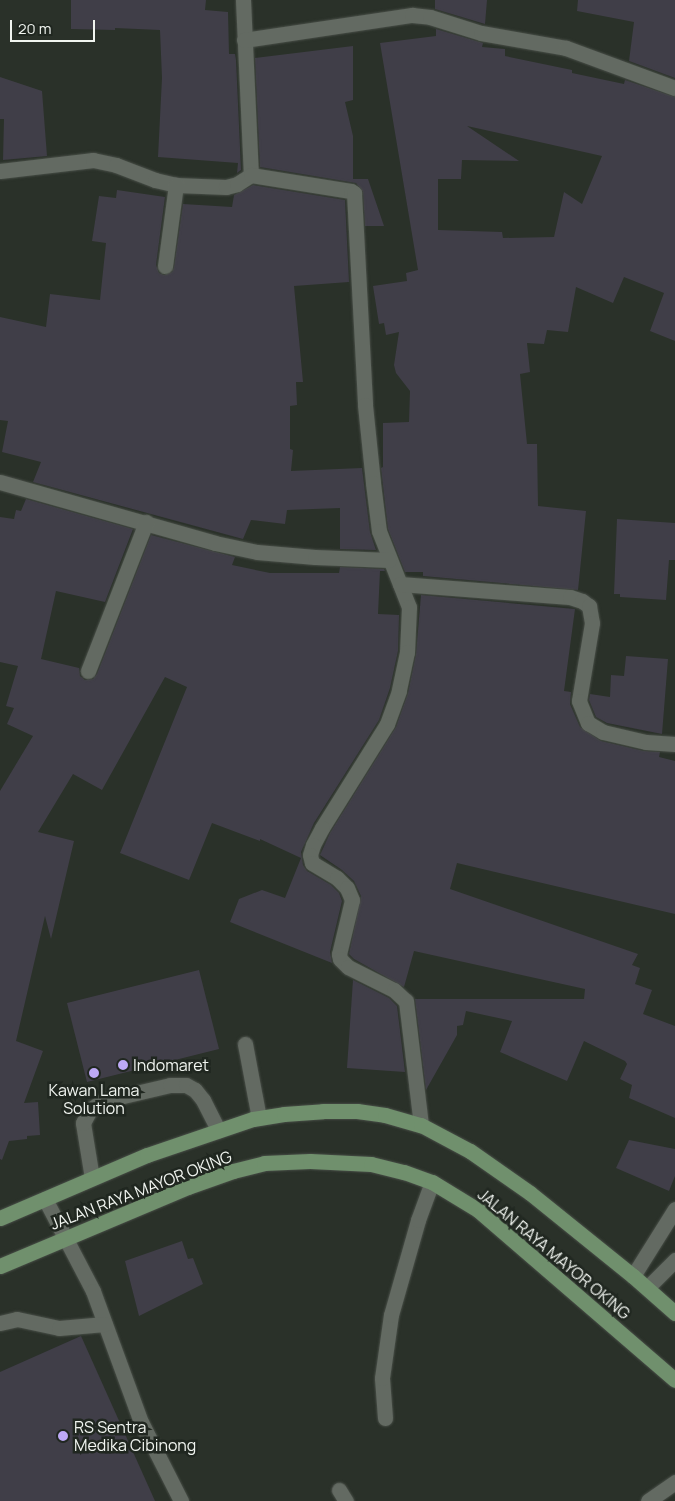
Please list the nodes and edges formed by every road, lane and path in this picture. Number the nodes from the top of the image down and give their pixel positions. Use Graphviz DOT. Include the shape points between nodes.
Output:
graph roads {
  1 [pos="243,0"];
  2 [pos="244,40"];
  3 [pos="675,88"];
  4 [pos="0,171"];
  5 [pos="251,175"];
  6 [pos="176,185"];
  7 [pos="165,266"];
  8 [pos="0,482"];
  9 [pos="146,522"];
  10 [pos="389,560"];
  11 [pos="400,584"];
  12 [pos="88,671"];
  13 [pos="675,744"];
  14 [pos="246,1044"];
  15 [pos="259,1118"];
  16 [pos="421,1125"];
  17 [pos="218,1130"];
  18 [pos="92,1178"];
  19 [pos="432,1182"];
  20 [pos="45,1198"];
  21 [pos="675,1210"];
  22 [pos="0,1218"];
  23 [pos="64,1238"];
  24 [pos="675,1260"];
  25 [pos="0,1266"];
  26 [pos="633,1276"];
  27 [pos="647,1288"];
  28 [pos="675,1313"];
  29 [pos="0,1323"];
  30 [pos="105,1324"];
  31 [pos="675,1380"];
  32 [pos="385,1418"];
  33 [pos="675,1482"];
  34 [pos="181,1501"];
  35 [pos="648,1501"];
  1 -- 2 [label="street"];
  2 -- 3 [label="street" via="412,15 430,17 481,33 566,48"];
  2 -- 5 [label="street"];
  4 -- 6 [label="street" via="93,160"];
  5 -- 6 [label="street" via="226,187"];
  5 -- 10 [label="street" via="354,193 372,483 379,531"];
  6 -- 7 [label="street"];
  8 -- 9 [label="street"];
  9 -- 10 [label="street" via="214,543 257,552"];
  9 -- 12 [label="street"];
  10 -- 11 [label="street"];
  11 -- 13 [label="street" via="570,597 582,601 589,606 592,623 579,701 588,723 603,732 646,742"];
  11 -- 16 [label="street" via="409,607 407,652 399,691 387,724 312,845 310,855 312,863 347,888 352,900 340,959 348,967 382,982 406,1001"];
  14 -- 15 [label="street"];
  15 -- 16 [label="main road, JALAN RAYA MAYOR OKING" via="357,1111"];
  15 -- 17 [label="main road, JALAN RAYA MAYOR OKING"];
  16 -- 26 [label="main road, JALAN RAYA MAYOR OKING" via="470,1151 530,1193"];
  17 -- 18 [label="main road, JALAN RAYA MAYOR OKING"];
  17 -- 18 [label="street" via="203,1100 186,1085 170,1085 102,1100 90,1110 83,1124"];
  18 -- 20 [label="main road, JALAN RAYA MAYOR OKING"];
  19 -- 23 [label="main road, JALAN RAYA MAYOR OKING" via="371,1164 264,1163 188,1187"];
  19 -- 31 [label="main road, JALAN RAYA MAYOR OKING" via="478,1210"];
  19 -- 32 [label="street" via="391,1315 382,1378"];
  20 -- 22 [label="main road, JALAN RAYA MAYOR OKING"];
  20 -- 23 [label="street"];
  21 -- 26 [label="street"];
  23 -- 25 [label="main road, JALAN RAYA MAYOR OKING"];
  23 -- 30 [label="street" via="93,1291"];
  24 -- 27 [label="street"];
  26 -- 27 [label="main road, JALAN RAYA MAYOR OKING"];
  27 -- 28 [label="main road, JALAN RAYA MAYOR OKING"];
  29 -- 30 [label="street" via="17,1319 59,1328"];
  30 -- 34 [label="street" via="141,1422"];
  33 -- 35 [label="street"];
}
